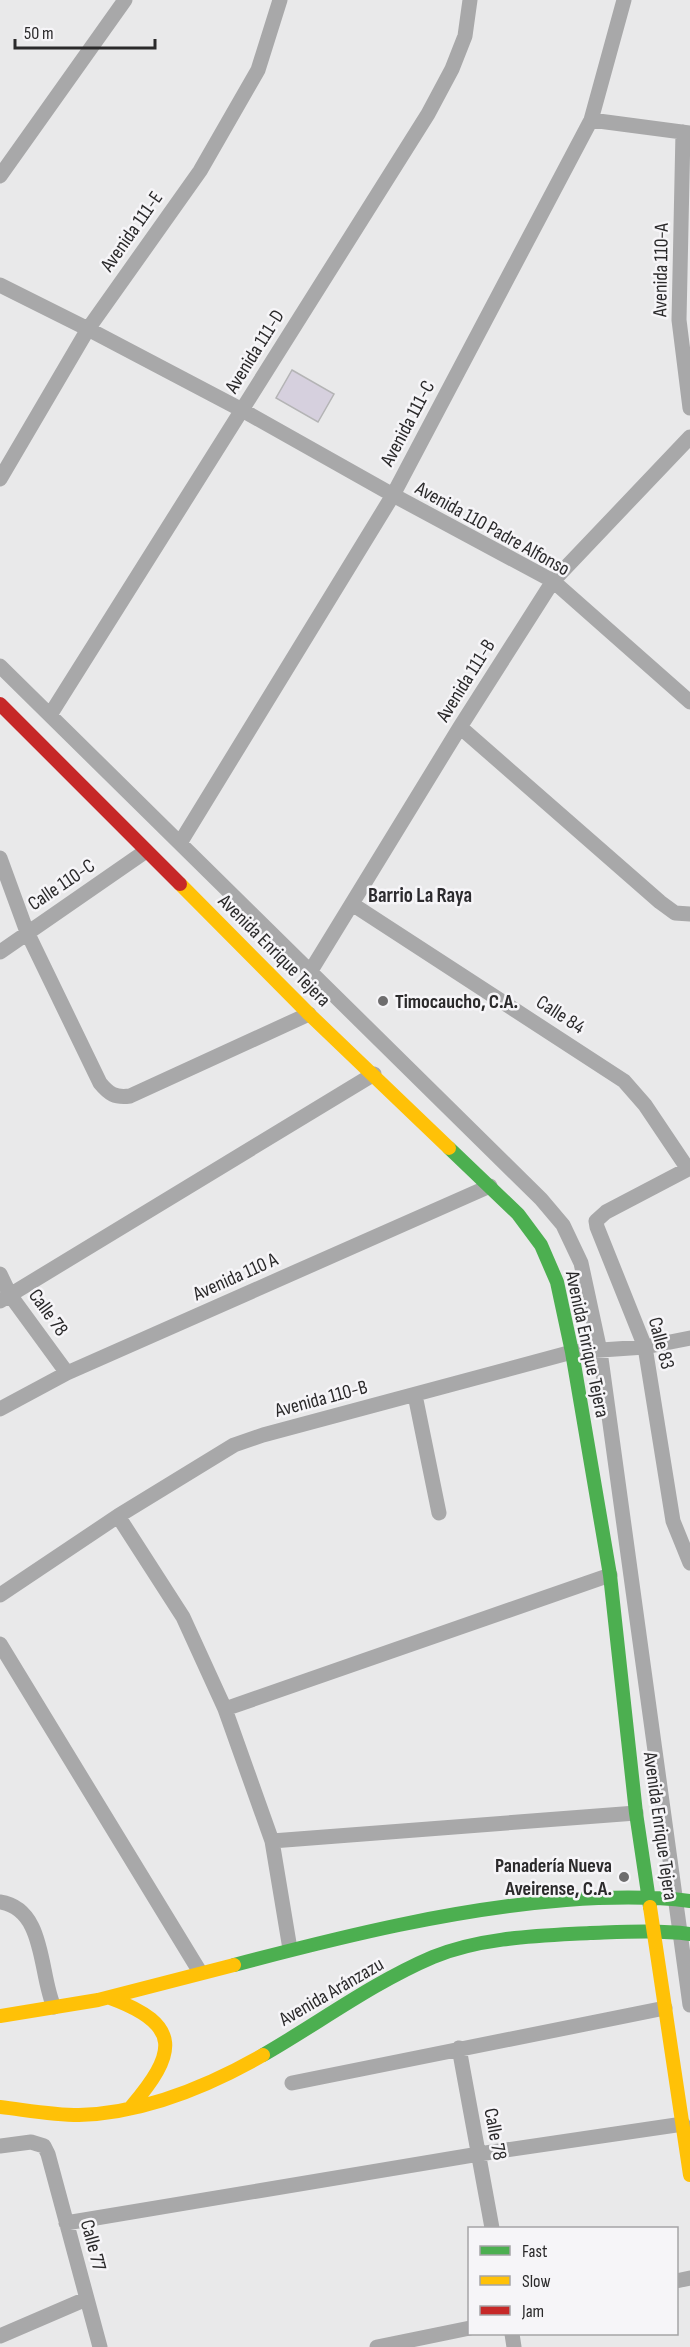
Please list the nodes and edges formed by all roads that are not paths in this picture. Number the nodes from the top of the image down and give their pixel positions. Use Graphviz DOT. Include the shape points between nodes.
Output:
graph roads {
  1 [pos="126,0"];
  2 [pos="280,0"];
  3 [pos="470,0"];
  4 [pos="624,0"];
  5 [pos="591,120"];
  6 [pos="686,133"];
  7 [pos="0,176"];
  8 [pos="0,285"];
  9 [pos="88,328"];
  10 [pos="690,408"];
  11 [pos="242,410"];
  12 [pos="690,437"];
  13 [pos="0,479"];
  14 [pos="393,495"];
  15 [pos="553,581"];
  16 [pos="0,666"];
  17 [pos="690,702"];
  18 [pos="0,704"];
  19 [pos="50,715"];
  20 [pos="460,727"];
  21 [pos="180,843"];
  22 [pos="146,851"];
  23 [pos="0,858"];
  24 [pos="352,904"];
  25 [pos="690,914"];
  26 [pos="27,932"];
  27 [pos="0,952"];
  28 [pos="310,972"];
  29 [pos="309,1014"];
  30 [pos="374,1074"];
  31 [pos="689,1169"];
  32 [pos="490,1186"];
  33 [pos="0,1274"];
  34 [pos="5,1298"];
  35 [pos="690,1338"];
  36 [pos="645,1347"];
  37 [pos="600,1351"];
  38 [pos="572,1352"];
  39 [pos="67,1373"];
  40 [pos="415,1395"];
  41 [pos="0,1409"];
  42 [pos="439,1513"];
  43 [pos="118,1516"];
  44 [pos="690,1519"];
  45 [pos="674,1521"];
  46 [pos="690,1563"];
  47 [pos="610,1575"];
  48 [pos="0,1595"];
  49 [pos="0,1644"];
  50 [pos="225,1710"];
  51 [pos="636,1813"];
  52 [pos="272,1841"];
  53 [pos="649,1897"];
  54 [pos="683,1900"];
  55 [pos="0,1902"];
  56 [pos="654,1931"];
  57 [pos="685,1933"];
  58 [pos="290,1949"];
  59 [pos="200,1972"];
  60 [pos="110,1998"];
  61 [pos="690,2005"];
  62 [pos="54,2007"];
  63 [pos="665,2008"];
  64 [pos="0,2016"];
  65 [pos="459,2048"];
  66 [pos="292,2083"];
  67 [pos="0,2107"];
  68 [pos="131,2107"];
  69 [pos="682,2124"];
  70 [pos="0,2146"];
  71 [pos="478,2154"];
  72 [pos="690,2175"];
  73 [pos="66,2223"];
  74 [pos="492,2227"];
  75 [pos="86,2299"];
  76 [pos="468,2328"];
  77 [pos="0,2336"];
  78 [pos="100,2347"];
  79 [pos="377,2347"];
  1 -- 7 [label="street"];
  2 -- 9 [label="street, Avenida 111-E" via="258,70 200,171"];
  3 -- 11 [label="street, Avenida 111-D" via="465,36 428,114"];
  4 -- 5 [label="street, Avenida 111-C"];
  5 -- 6 [label="street"];
  5 -- 14 [label="street, Avenida 111-C"];
  6 -- 10 [label="street, Avenida 110-A" via="679,320"];
  8 -- 9 [label="street, Avenida 110 Padre Alfonso"];
  9 -- 11 [label="street, Avenida 110 Padre Alfonso"];
  9 -- 13 [label="street, Avenida 111-E"];
  11 -- 14 [label="street, Avenida 110 Padre Alfonso"];
  11 -- 19 [label="street, Avenida 111-D"];
  12 -- 15 [label="street, Avenida 111-B"];
  14 -- 15 [label="street, Avenida 110 Padre Alfonso"];
  14 -- 21 [label="street, Avenida 111-C"];
  15 -- 17 [label="street, Avenida 110 Padre Alfonso"];
  15 -- 20 [label="street, Avenida 111-B"];
  16 -- 19 [label="street, Avenida Enrique Tejera"];
  18 -- 22 [label="street, Avenida Enrique Tejera"];
  19 -- 21 [label="street, Avenida Enrique Tejera"];
  20 -- 24 [label="street, Avenida 111-B"];
  20 -- 25 [label="street" via="660,902 675,913"];
  21 -- 28 [label="street, Avenida Enrique Tejera"];
  22 -- 26 [label="street, Calle 110-C"];
  22 -- 29 [label="street, Avenida Enrique Tejera"];
  23 -- 26 [label="street"];
  24 -- 28 [label="street, Avenida 111-B"];
  24 -- 31 [label="street, Calle 84" via="624,1081"];
  26 -- 27 [label="street, Calle 110-C"];
  26 -- 29 [label="street" via="100,1083 118,1098 130,1096"];
  28 -- 37 [label="street, Avenida Enrique Tejera" via="563,1225 581,1263"];
  29 -- 30 [label="street, Avenida Enrique Tejera"];
  30 -- 32 [label="street, Avenida Enrique Tejera"];
  30 -- 34 [label="street"];
  31 -- 36 [label="street, Calle 83" via="596,1221"];
  32 -- 38 [label="street, Avenida Enrique Tejera" via="541,1245 557,1282"];
  32 -- 39 [label="street, Avenida 110 A"];
  33 -- 34 [label="street, Calle 78"];
  34 -- 39 [label="street, Calle 78"];
  35 -- 36 [label="street, Avenida 110-B"];
  36 -- 37 [label="street, Avenida 110-B"];
  36 -- 45 [label="street, Calle 83"];
  37 -- 38 [label="street, Avenida 110-B"];
  37 -- 54 [label="street, Avenida Enrique Tejera"];
  38 -- 40 [label="street, Avenida 110-B"];
  38 -- 47 [label="street, Avenida Enrique Tejera"];
  39 -- 41 [label="street, Avenida 110 A"];
  40 -- 42 [label="street"];
  40 -- 43 [label="street, Avenida 110-B" via="234,1445"];
  43 -- 48 [label="street, Avenida 110-B"];
  43 -- 50 [label="street" via="183,1617"];
  44 -- 45 [label="street"];
  45 -- 46 [label="street, Calle 83"];
  47 -- 50 [label="street"];
  47 -- 51 [label="street, Avenida Enrique Tejera"];
  49 -- 59 [label="street"];
  50 -- 52 [label="street"];
  51 -- 52 [label="street"];
  51 -- 53 [label="street, Avenida Enrique Tejera"];
  52 -- 58 [label="street"];
  53 -- 54 [label="street, Avenida Aránzazu"];
  53 -- 56 [label="street, Avenida Enrique Tejera"];
  53 -- 58 [label="street, Avenida Aránzazu" via="538,1901 461,1911"];
  54 -- 57 [label="street, Avenida Enrique Tejera"];
  55 -- 62 [label="street" via="15,1906 27,1917"];
  56 -- 57 [label="street, Avenida Aránzazu"];
  56 -- 63 [label="street, Avenida Enrique Tejera"];
  56 -- 68 [label="street, Avenida Aránzazu" via="526,1936 469,1944 414,1965 229,2074 188,2091"];
  57 -- 61 [label="street, Avenida Enrique Tejera"];
  58 -- 59 [label="street, Avenida Aránzazu"];
  59 -- 60 [label="street, Avenida Aránzazu"];
  60 -- 62 [label="street, Avenida Aránzazu"];
  60 -- 68 [label="street" via="147,2014 165,2035 161,2068"];
  62 -- 64 [label="street, Avenida Aránzazu"];
  63 -- 65 [label="street"];
  63 -- 69 [label="street, Avenida Enrique Tejera"];
  65 -- 66 [label="street"];
  65 -- 71 [label="street, Calle 78"];
  67 -- 68 [label="street, Avenida Aránzazu" via="89,2114"];
  69 -- 71 [label="street"];
  69 -- 72 [label="street, Avenida Enrique Tejera"];
  70 -- 73 [label="street, Calle 77" via="31,2142 44,2146"];
  71 -- 73 [label="street"];
  71 -- 74 [label="street, Calle 78"];
  73 -- 75 [label="street, Calle 77"];
  75 -- 77 [label="street"];
  75 -- 78 [label="street, Calle 77"];
  76 -- 79 [label="street"];
}
